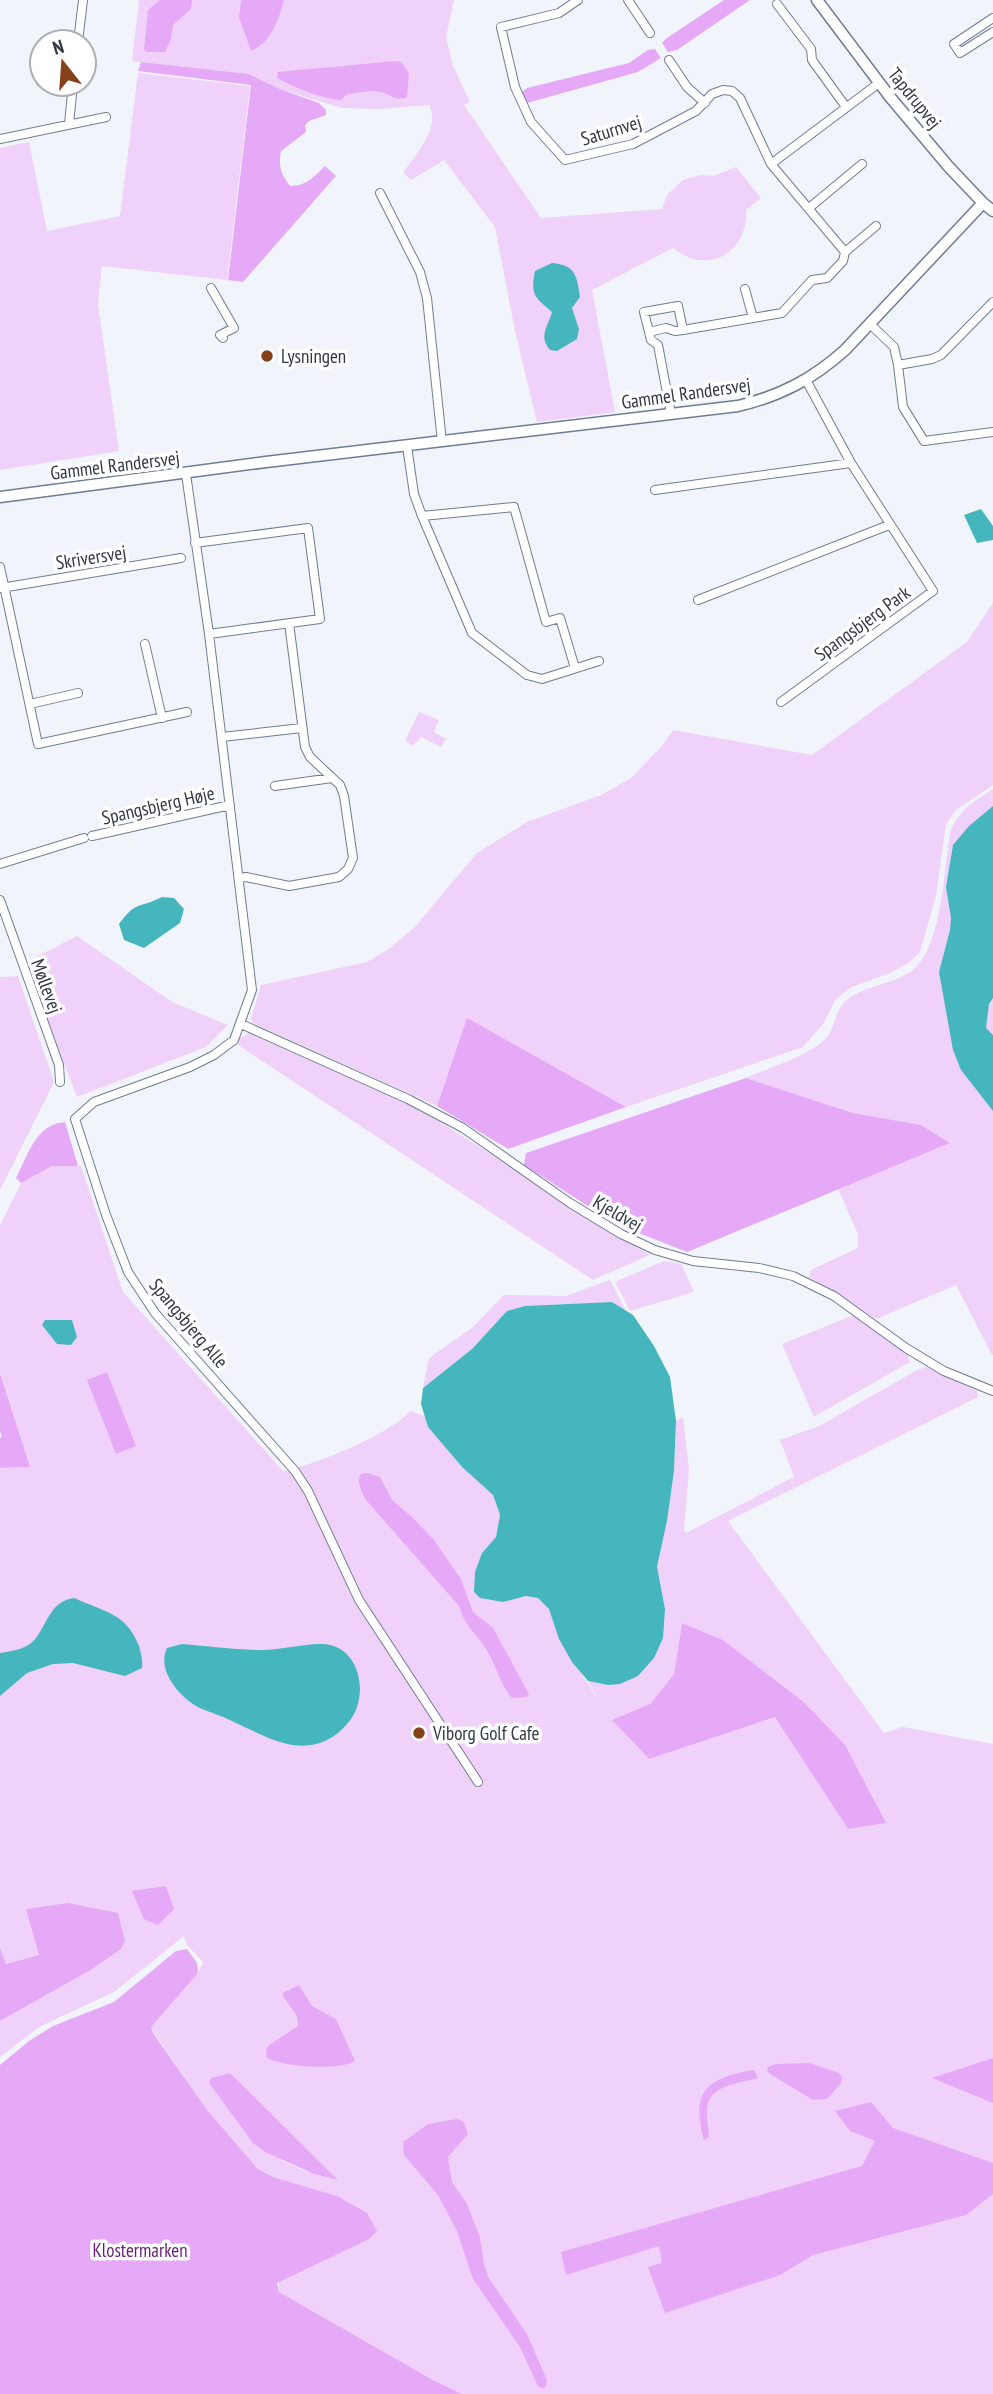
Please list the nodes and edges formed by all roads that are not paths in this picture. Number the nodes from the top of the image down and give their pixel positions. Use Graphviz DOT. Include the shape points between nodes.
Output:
graph roads {
  1 [pos="83,0"];
  2 [pos="578,0"];
  3 [pos="628,0"];
  4 [pos="817,0"];
  5 [pos="777,4"];
  6 [pos="993,18"];
  7 [pos="80,28"];
  8 [pos="993,32"];
  9 [pos="650,33"];
  10 [pos="668,60"];
  11 [pos="879,83"];
  12 [pos="72,98"];
  13 [pos="705,103"];
  14 [pos="846,107"];
  15 [pos="106,117"];
  16 [pos="69,124"];
  17 [pos="0,139"];
  18 [pos="771,163"];
  19 [pos="862,164"];
  20 [pos="380,193"];
  21 [pos="983,203"];
  22 [pos="809,208"];
  23 [pos="993,211"];
  24 [pos="876,226"];
  25 [pos="845,252"];
  26 [pos="211,288"];
  27 [pos="745,289"];
  28 [pos="993,302"];
  29 [pos="753,318"];
  30 [pos="870,324"];
  31 [pos="683,331"];
  32 [pos="649,332"];
  33 [pos="223,338"];
  34 [pos="898,365"];
  35 [pos="806,380"];
  36 [pos="670,414"];
  37 [pos="993,432"];
  38 [pos="442,442"];
  39 [pos="407,446"];
  40 [pos="851,463"];
  41 [pos="186,474"];
  42 [pos="655,490"];
  43 [pos="0,498"];
  44 [pos="422,516"];
  45 [pos="889,525"];
  46 [pos="195,543"];
  47 [pos="181,558"];
  48 [pos="0,568"];
  49 [pos="2,588"];
  50 [pos="698,600"];
  51 [pos="289,623"];
  52 [pos="209,634"];
  53 [pos="145,644"];
  54 [pos="598,661"];
  55 [pos="575,668"];
  56 [pos="78,693"];
  57 [pos="780,702"];
  58 [pos="30,704"];
  59 [pos="187,712"];
  60 [pos="162,718"];
  61 [pos="302,728"];
  62 [pos="222,737"];
  63 [pos="332,778"];
  64 [pos="275,786"];
  65 [pos="230,805"];
  66 [pos="0,864"];
  67 [pos="239,878"];
  68 [pos="0,901"];
  69 [pos="241,1024"];
  70 [pos="60,1082"];
  71 [pos="993,1391"];
  72 [pos="478,1782"];
  1 -- 7 [label="street"];
  2 -- 13 [label="street, Saturnvej" via="559,13 501,27 515,87 531,122 565,160 633,144"];
  3 -- 9 [label="street"];
  4 -- 11 [label="street, Tapdrupvej"];
  5 -- 14 [label="street"];
  6 -- 8 [label="street" via="954,44 960,54"];
  10 -- 13 [label="street"];
  11 -- 14 [label="street"];
  11 -- 21 [label="street, Tapdrupvej"];
  12 -- 16 [label="street"];
  13 -- 18 [label="street, Saturnvej" via="723,90 740,98"];
  14 -- 18 [label="street"];
  15 -- 16 [label="street"];
  16 -- 17 [label="street"];
  18 -- 22 [label="street, Saturnvej"];
  19 -- 22 [label="street"];
  20 -- 38 [label="street" via="420,272"];
  21 -- 23 [label="street, Tapdrupvej"];
  21 -- 30 [label="street, Gammel Randersvej"];
  22 -- 25 [label="street, Saturnvej"];
  24 -- 25 [label="street"];
  25 -- 29 [label="street" via="827,278 812,280 782,313"];
  26 -- 33 [label="street" via="234,328 220,335"];
  27 -- 29 [label="street"];
  28 -- 34 [label="street" via="941,355"];
  29 -- 31 [label="street"];
  30 -- 34 [label="street" via="894,347"];
  30 -- 35 [label="street, Gammel Randersvej"];
  31 -- 32 [label="street"];
  31 -- 32 [label="street" via="678,306 645,312"];
  32 -- 36 [label="street" via="658,345"];
  34 -- 37 [label="street" via="903,407 924,441"];
  35 -- 36 [label="street, Gammel Randersvej" via="762,400"];
  35 -- 40 [label="street, Spangsbjerg Park"];
  36 -- 38 [label="street, Gammel Randersvej"];
  38 -- 39 [label="street, Gammel Randersvej"];
  39 -- 41 [label="street, Gammel Randersvej"];
  39 -- 44 [label="street"];
  40 -- 42 [label="street"];
  40 -- 45 [label="street, Spangsbjerg Park"];
  41 -- 43 [label="street, Gammel Randersvej"];
  41 -- 46 [label="street, Spangsbjerg Alle"];
  44 -- 55 [label="street" via="472,633 527,675 542,679"];
  44 -- 55 [label="street" via="514,507 546,622 560,618"];
  45 -- 50 [label="street"];
  45 -- 57 [label="street, Spangsbjerg Park" via="933,590"];
  46 -- 51 [label="street" via="307,528 320,619"];
  46 -- 52 [label="street, Spangsbjerg Alle"];
  47 -- 49 [label="street, Skriversvej"];
  48 -- 49 [label="street"];
  49 -- 58 [label="street"];
  51 -- 52 [label="street"];
  51 -- 61 [label="street"];
  52 -- 62 [label="street, Spangsbjerg Alle"];
  53 -- 60 [label="street"];
  54 -- 55 [label="street"];
  56 -- 58 [label="street"];
  58 -- 60 [label="street" via="38,744"];
  59 -- 60 [label="street"];
  61 -- 62 [label="street"];
  61 -- 63 [label="street" via="310,757"];
  62 -- 65 [label="street, Spangsbjerg Alle"];
  63 -- 64 [label="street"];
  63 -- 67 [label="street" via="344,796 353,858 348,869 339,877 289,886"];
  65 -- 66 [label="street, Spangsbjerg Høje" via="88,837"];
  65 -- 67 [label="street, Spangsbjerg Alle"];
  67 -- 69 [label="street, Spangsbjerg Alle" via="251,990"];
  68 -- 70 [label="street, Møllevej" via="59,1065"];
  69 -- 71 [label="street, Kjeldvej" via="463,1128 621,1234 693,1261 793,1276 834,1296 944,1371"];
  69 -- 72 [label="street, Spangsbjerg Alle" via="233,1040 214,1055 94,1102 75,1119 128,1272 155,1313 295,1471 359,1600"];
}
